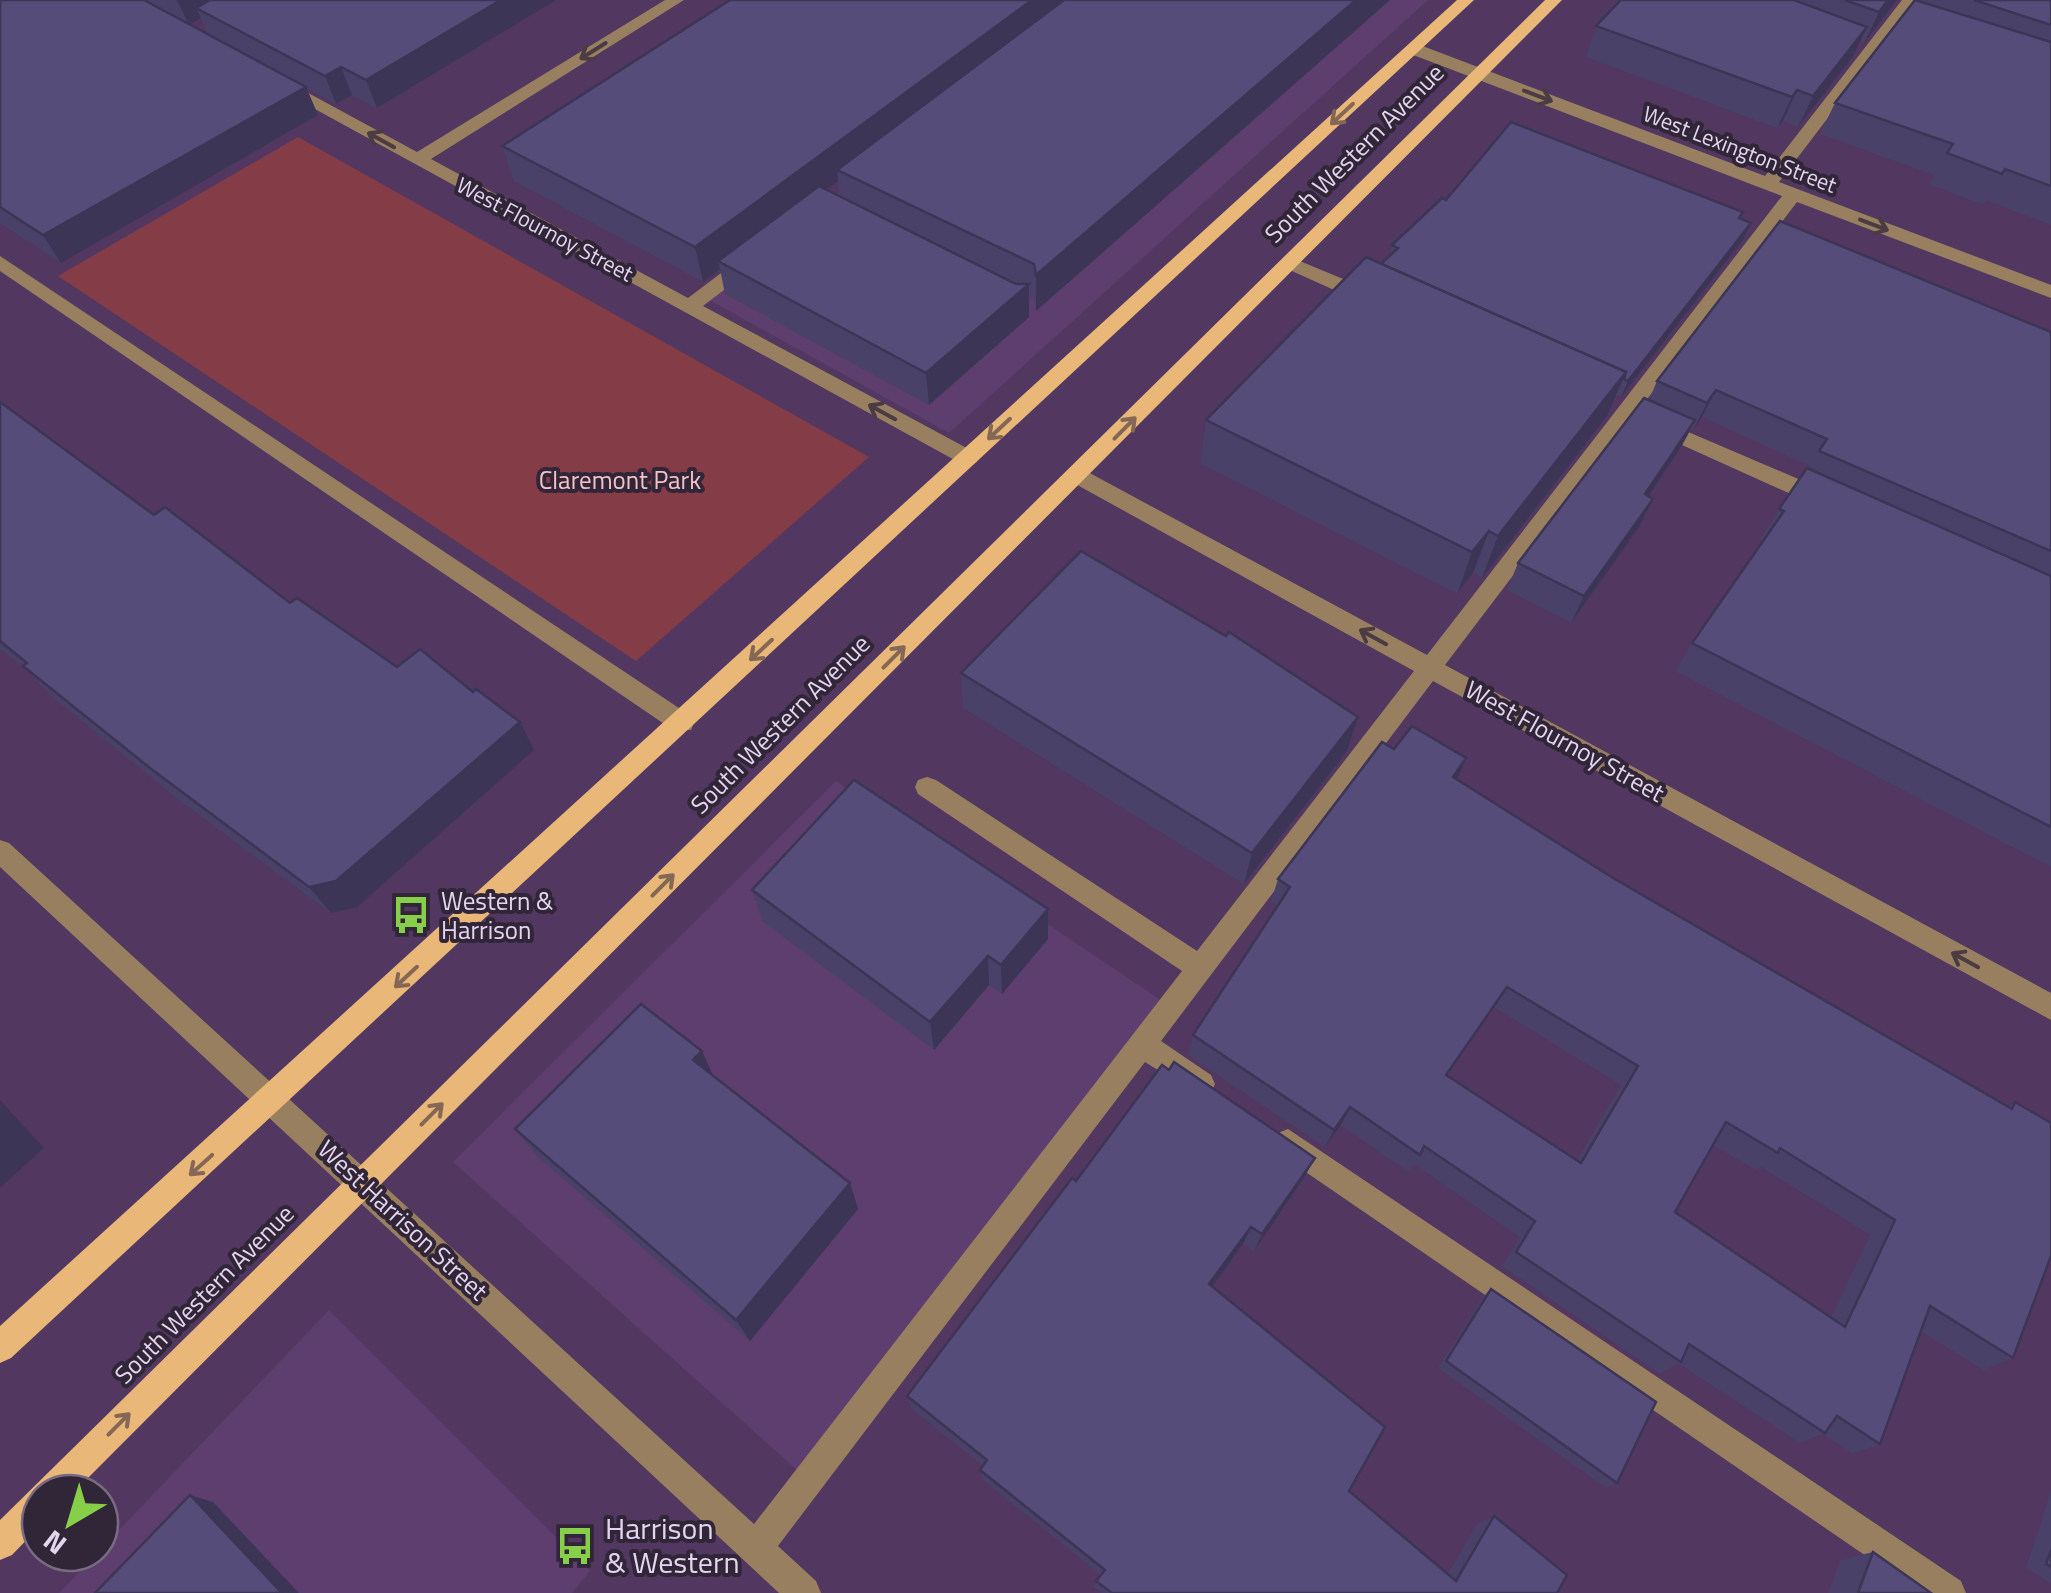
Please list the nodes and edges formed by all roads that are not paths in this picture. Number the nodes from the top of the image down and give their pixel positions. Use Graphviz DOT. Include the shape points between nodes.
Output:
graph roads {
  1 [pos="676,0"];
  2 [pos="1466,0"];
  3 [pos="1554,0"];
  4 [pos="1910,0"];
  5 [pos="1844,45"];
  6 [pos="1414,48"];
  7 [pos="1869,54"];
  8 [pos="256,72"];
  9 [pos="1480,74"];
  10 [pos="417,160"];
  11 [pos="1781,189"];
  12 [pos="758,254"];
  13 [pos="0,262"];
  14 [pos="1290,263"];
  15 [pos="2051,292"];
  16 [pos="1382,304"];
  17 [pos="688,307"];
  18 [pos="1618,408"];
  19 [pos="968,458"];
  20 [pos="1078,476"];
  21 [pos="1839,506"];
  22 [pos="1430,668"];
  23 [pos="682,723"];
  24 [pos="927,788"];
  25 [pos="0,851"];
  26 [pos="1200,968"];
  27 [pos="2051,1007"];
  28 [pos="1142,1044"];
  29 [pos="273,1099"];
  30 [pos="1224,1100"];
  31 [pos="1257,1122"];
  32 [pos="363,1182"];
  33 [pos="0,1347"];
  34 [pos="70,1473"];
  35 [pos="20,1522"];
  36 [pos="0,1542"];
  37 [pos="756,1548"];
  38 [pos="804,1593"];
  39 [pos="1949,1593"];
  1 -- 10 [label="street, one-way"];
  2 -- 6 [label="main road, South Western Avenue"];
  3 -- 9 [label="main road, South Western Avenue"];
  4 -- 7 [label="street" via="1903,23"];
  5 -- 7 [label="street"];
  6 -- 9 [label="street, West Lexington Street"];
  6 -- 19 [label="main road, South Western Avenue, one-way"];
  7 -- 11 [label="street"];
  10 -- 8 [label="street, West Flournoy Street, one-way"];
  9 -- 11 [label="street, West Lexington Street, one-way"];
  9 -- 14 [label="main road, South Western Avenue"];
  10 -- 17 [label="street, West Flournoy Street"];
  11 -- 15 [label="street, West Lexington Street, one-way"];
  11 -- 18 [label="street"];
  12 -- 17 [label="street"];
  13 -- 23 [label="street"];
  14 -- 16 [label="street"];
  20 -- 14 [label="main road, South Western Avenue, one-way"];
  19 -- 17 [label="street, West Flournoy Street, one-way"];
  18 -- 21 [label="street"];
  18 -- 22 [label="street"];
  19 -- 23 [label="main road, South Western Avenue, one-way"];
  22 -- 20 [label="street, West Flournoy Street, one-way"];
  32 -- 20 [label="main road, South Western Avenue, one-way"];
  22 -- 26 [label="street"];
  27 -- 22 [label="street, West Flournoy Street, one-way"];
  23 -- 29 [label="main road, South Western Avenue, one-way"];
  24 -- 26 [label="street"];
  25 -- 29 [label="street, West Harrison Street"];
  26 -- 28 [label="street"];
  28 -- 30 [label="street"];
  28 -- 37 [label="street"];
  29 -- 32 [label="street, West Harrison Street"];
  29 -- 33 [label="main road, South Western Avenue, one-way"];
  31 -- 39 [label="street"];
  34 -- 32 [label="main road, South Western Avenue, one-way"];
  32 -- 37 [label="street, West Harrison Street"];
  35 -- 36 [label="main road"];
  37 -- 38 [label="street, West Harrison Street"];
}
